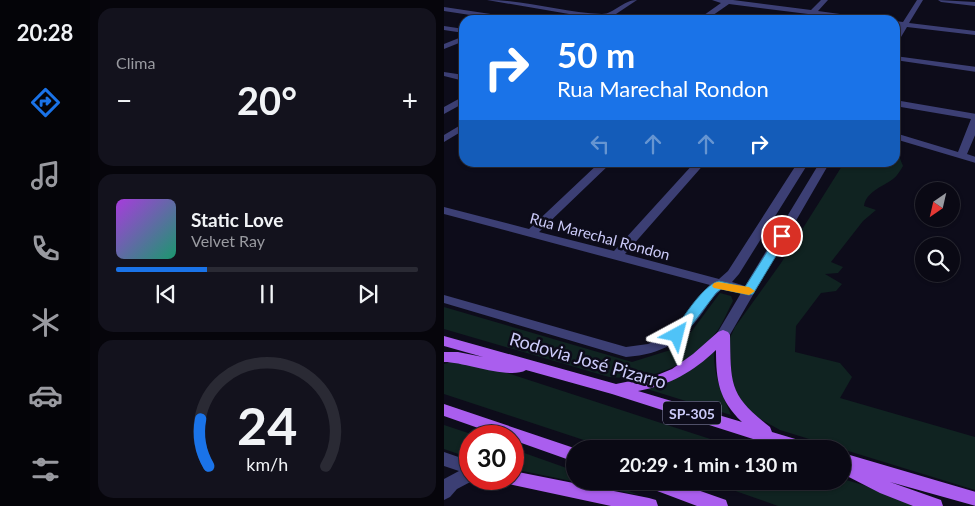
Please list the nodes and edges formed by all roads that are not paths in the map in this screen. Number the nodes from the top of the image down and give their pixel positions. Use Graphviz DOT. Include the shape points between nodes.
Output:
graph roads {
  1 [pos="490,0"];
  2 [pos="541,0"];
  3 [pos="634,0"];
  4 [pos="715,0"];
  5 [pos="825,0"];
  6 [pos="920,0"];
  7 [pos="941,0"];
  8 [pos="729,1"];
  9 [pos="975,4"];
  10 [pos="529,6"];
  11 [pos="444,9"];
  12 [pos="813,13"];
  13 [pos="479,15"];
  14 [pos="510,15"];
  15 [pos="585,15"];
  16 [pos="609,15"];
  17 [pos="708,15"];
  18 [pos="829,15"];
  19 [pos="900,24"];
  20 [pos="904,24"];
  21 [pos="444,28"];
  22 [pos="459,31"];
  23 [pos="900,31"];
  24 [pos="975,33"];
  25 [pos="459,40"];
  26 [pos="444,47"];
  27 [pos="900,59"];
  28 [pos="975,70"];
  29 [pos="444,74"];
  30 [pos="459,77"];
  31 [pos="459,102"];
  32 [pos="900,104"];
  33 [pos="444,110"];
  34 [pos="975,118"];
  35 [pos="444,129"];
  36 [pos="459,129"];
  37 [pos="459,130"];
  38 [pos="900,137"];
  39 [pos="444,139"];
  40 [pos="962,156"];
  41 [pos="975,160"];
  42 [pos="602,167"];
  43 [pos="696,167"];
  44 [pos="801,167"];
  45 [pos="822,167"];
  46 [pos="444,210"];
  47 [pos="530,234"];
  48 [pos="615,257"];
  49 [pos="719,285"];
  50 [pos="749,291"];
  51 [pos="444,299"];
  52 [pos="723,335"];
  53 [pos="444,341"];
  54 [pos="444,357"];
  55 [pos="538,367"];
  56 [pos="614,389"];
  57 [pos="444,401"];
  58 [pos="444,410"];
  59 [pos="486,425"];
  60 [pos="491,425"];
  61 [pos="770,437"];
  62 [pos="524,438"];
  63 [pos="780,440"];
  64 [pos="566,453"];
  65 [pos="444,459"];
  66 [pos="851,462"];
  67 [pos="459,464"];
  68 [pos="851,470"];
  69 [pos="459,480"];
  70 [pos="524,480"];
  71 [pos="675,490"];
  72 [pos="444,492"];
  73 [pos="975,500"];
  74 [pos="649,506"];
  75 [pos="719,506"];
  76 [pos="934,506"];
  1 -- 10 [label="street"];
  2 -- 10 [label="street"];
  3 -- 16 [label="street"];
  4 -- 8 [label="street"];
  5 -- 12 [label="street"];
  6 -- 20 [label="street"];
  7 -- 9 [label="street"];
  8 -- 12 [label="street"];
  8 -- 17 [label="street"];
  10 -- 14 [label="street"];
  10 -- 15 [label="street"];
  11 -- 13 [label="street"];
  12 -- 18 [label="street"];
  19 -- 20 [label="street"];
  20 -- 23 [label="street"];
  20 -- 24 [label="street"];
  21 -- 22 [label="street"];
  25 -- 26 [label="street"];
  27 -- 28 [label="street"];
  29 -- 30 [label="street"];
  31 -- 33 [label="street"];
  32 -- 34 [label="street"];
  34 -- 40 [label="street"];
  35 -- 36 [label="street"];
  37 -- 39 [label="street"];
  38 -- 40 [label="street"];
  40 -- 41 [label="street"];
  42 -- 47 [label="street"];
  43 -- 48 [label="street"];
  44 -- 49 [label="street" via="733,274"];
  45 -- 50 [label="street"];
  46 -- 47 [label="street, Rua Marechal Rondon"];
  47 -- 48 [label="street, Rua Marechal Rondon"];
  48 -- 49 [label="street, Rua Marechal Rondon"];
  49 -- 50 [label="street, Rua Marechal Rondon"];
  49 -- 51 [label="street" via="711,290 677,335 661,345 634,352"];
  50 -- 52 [label="street"];
  52 -- 56 [label="main road" via="672,376"];
  52 -- 61 [label="main road" via="725,388 739,410"];
  53 -- 55 [label="main road, Rodovia José Pizarro / SP-305"];
  54 -- 55 [label="main road" via="474,359 499,366"];
  55 -- 56 [label="main road, Rodovia José Pizarro / SP-305"];
  56 -- 61 [label="main road, Rodovia José Pizarro / SP-305"];
  57 -- 60 [label="main road" via="475,412"];
  58 -- 59 [label="main road"];
  61 -- 63 [label="main road, Rodovia José Pizarro"];
  62 -- 64 [label="main road"];
  65 -- 67 [label="street"];
  66 -- 73 [label="main road"];
  68 -- 76 [label="main road" via="886,488"];
  69 -- 72 [label="street"];
  70 -- 74 [label="main road"];
  71 -- 75 [label="main road"];
}
